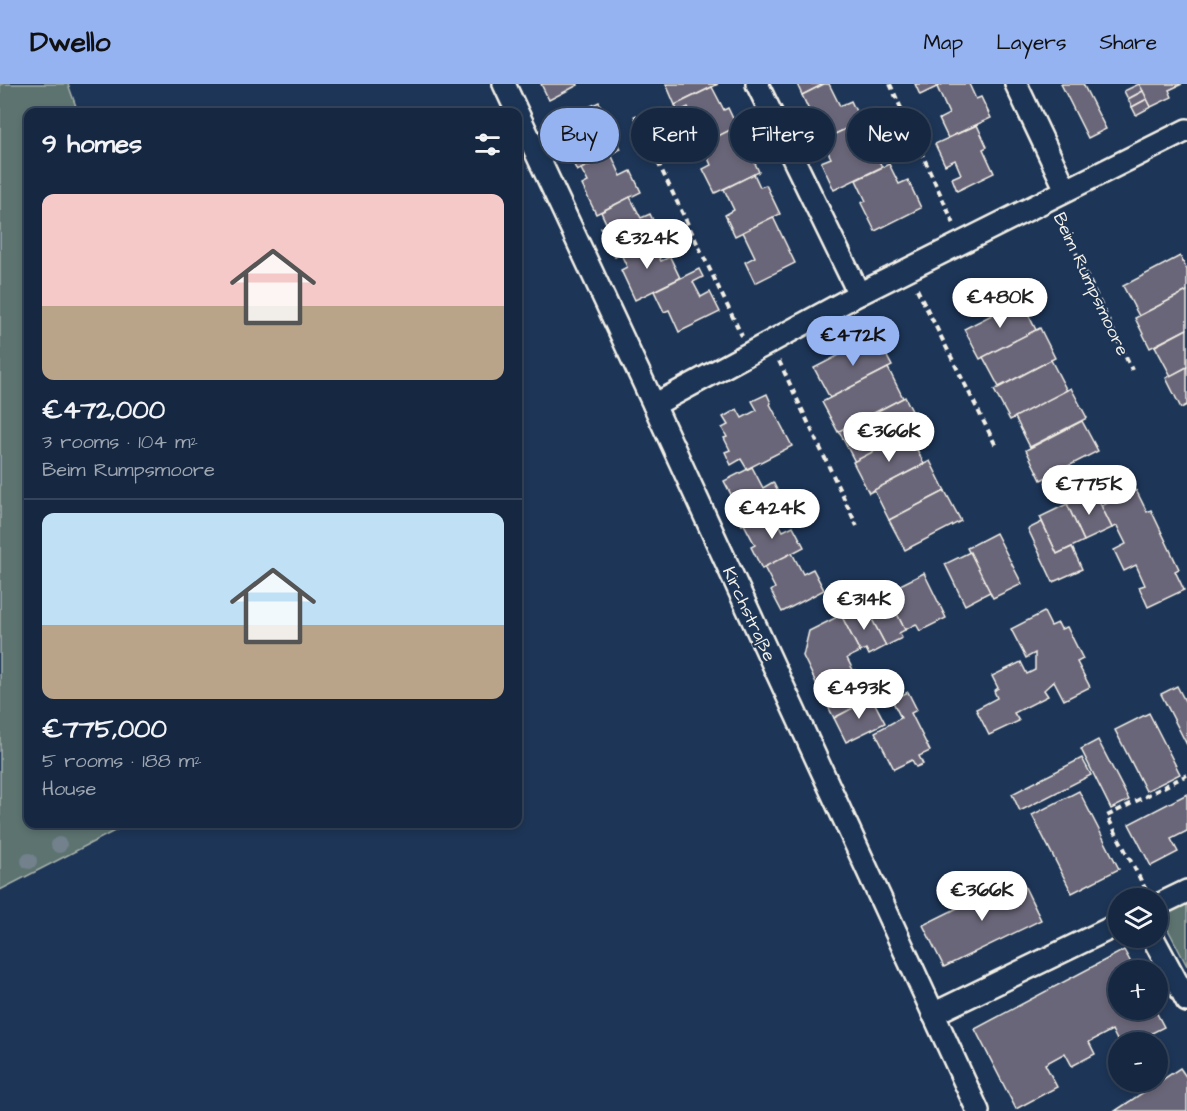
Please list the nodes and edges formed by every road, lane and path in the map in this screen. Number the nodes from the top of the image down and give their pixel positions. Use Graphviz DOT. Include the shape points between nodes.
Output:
graph roads {
  1 [pos="504,84"];
  2 [pos="757,84"];
  3 [pos="890,84"];
  4 [pos="1016,84"];
  5 [pos="515,108"];
  6 [pos="522,123"];
  7 [pos="1187,130"];
  8 [pos="658,162"];
  9 [pos="1058,195"];
  10 [pos="962,242"];
  11 [pos="907,269"];
  12 [pos="859,294"];
  13 [pos="770,342"];
  14 [pos="750,353"];
  15 [pos="1132,370"];
  16 [pos="654,405"];
  17 [pos="996,446"];
  18 [pos="857,526"];
  19 [pos="1187,775"];
  20 [pos="1145,888"];
  21 [pos="1187,891"];
  22 [pos="1168,900"];
  23 [pos="1108,929"];
  24 [pos="1159,948"];
  25 [pos="1187,1000"];
  26 [pos="933,1014"];
  27 [pos="978,1111"];
  1 -- 5 [label="street, Kirchstraße"];
  2 -- 12 [label="street"];
  3 -- 10 [label="path"];
  4 -- 9 [label="street"];
  6 -- 16 [label="street, Kirchstraße"];
  7 -- 9 [label="street, Beim Rumpsmoore"];
  8 -- 14 [label="path"];
  9 -- 10 [label="street, Beim Rumpsmoore"];
  9 -- 15 [label="path, Beim Rumpsmoore"];
  10 -- 11 [label="street, Beim Rumpsmoore"];
  11 -- 12 [label="street, Beim Rumpsmoore"];
  11 -- 17 [label="path"];
  12 -- 13 [label="street, Beim Rumpsmoore"];
  13 -- 14 [label="street, Beim Rumpsmoore"];
  13 -- 18 [label="path"];
  14 -- 16 [label="street, Beim Rumpsmoore"];
  16 -- 26 [label="street, Kirchstraße"];
  19 -- 20 [label="path" via="1107,816"];
  21 -- 22 [label="street"];
  23 -- 26 [label="street"];
  24 -- 25 [label="street"];
  26 -- 27 [label="street, Kirchstraße"];
}
